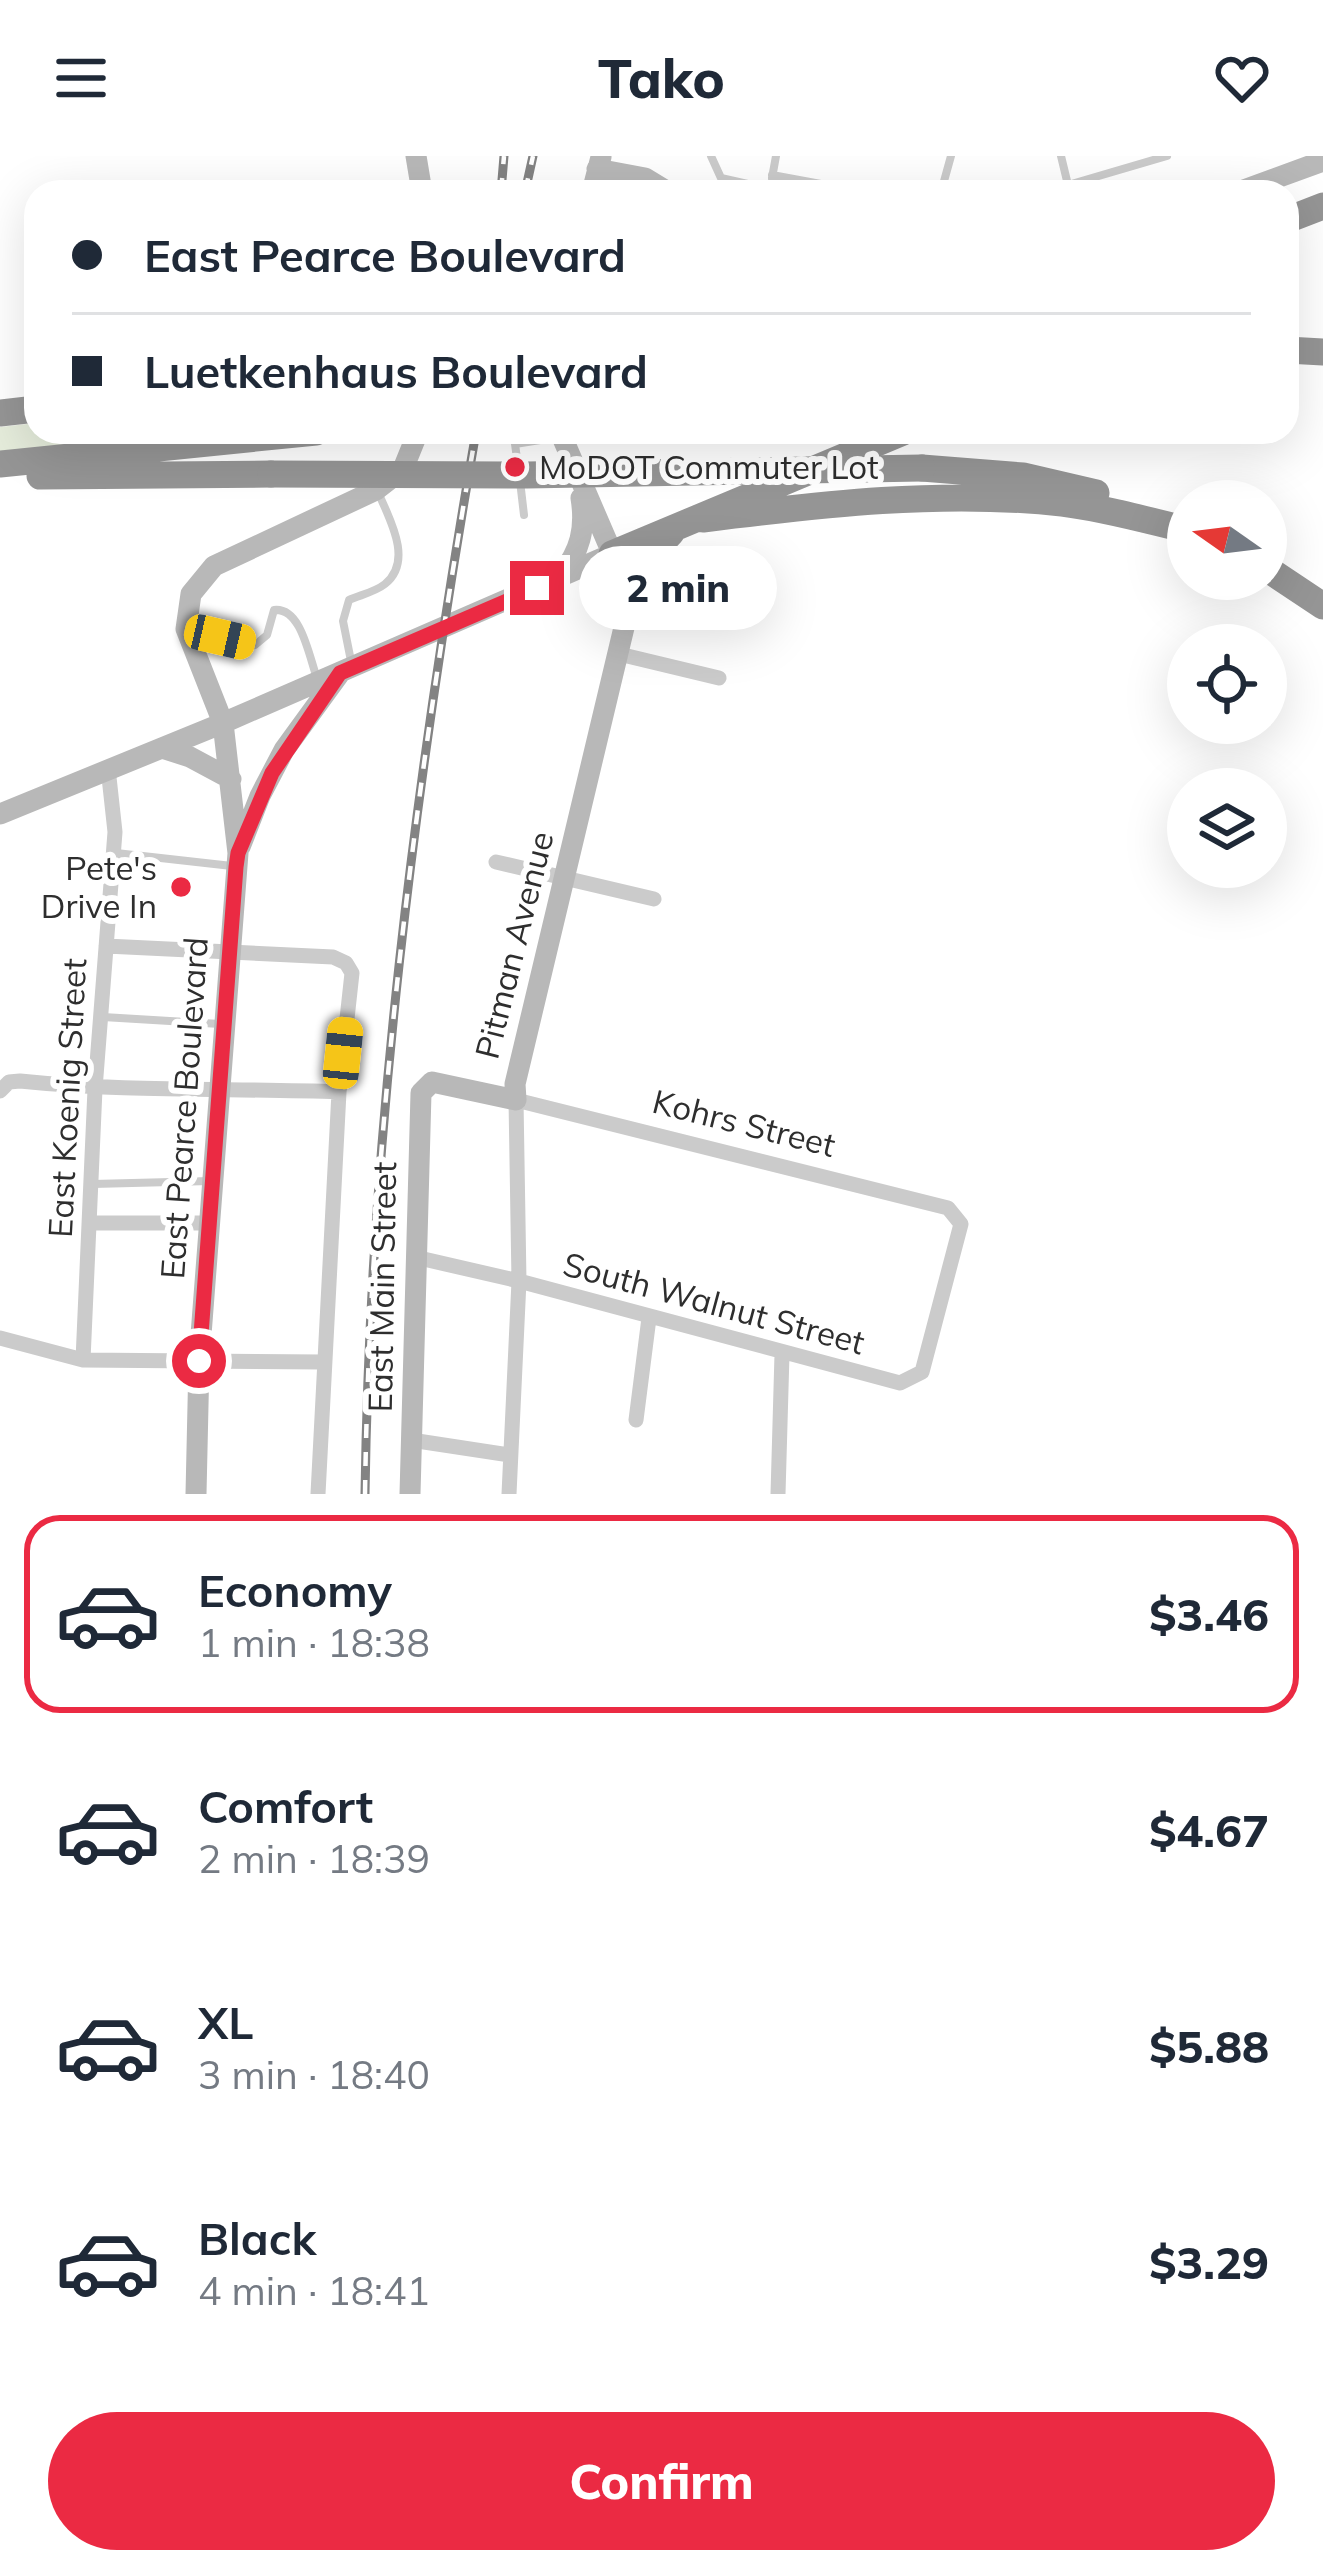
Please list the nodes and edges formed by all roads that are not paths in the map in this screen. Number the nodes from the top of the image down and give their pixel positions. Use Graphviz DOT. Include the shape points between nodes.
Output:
graph roads {
  1 [pos="711,156"];
  2 [pos="776,156"];
  3 [pos="1167,156"];
  4 [pos="1323,161"];
  5 [pos="599,162"];
  6 [pos="772,175"];
  7 [pos="648,180"];
  8 [pos="729,180"];
  9 [pos="771,180"];
  10 [pos="799,180"];
  11 [pos="1094,180"];
  12 [pos="1271,180"];
  13 [pos="198,444"];
  14 [pos="415,444"];
  15 [pos="515,444"];
  16 [pos="564,444"];
  17 [pos="875,444"];
  18 [pos="0,464"];
  19 [pos="0,476"];
  20 [pos="578,480"];
  21 [pos="376,490"];
  22 [pos="524,515"];
  23 [pos="703,519"];
  24 [pos="1167,520"];
  25 [pos="1167,526"];
  26 [pos="674,530"];
  27 [pos="612,554"];
  28 [pos="560,578"];
  29 [pos="1287,582"];
  30 [pos="629,600"];
  31 [pos="1323,606"];
  32 [pos="186,629"];
  33 [pos="619,654"];
  34 [pos="346,670"];
  35 [pos="719,678"];
  36 [pos="318,682"];
  37 [pos="223,723"];
  38 [pos="162,748"];
  39 [pos="108,767"];
  40 [pos="232,778"];
  41 [pos="0,814"];
  42 [pos="114,853"];
  43 [pos="237,860"];
  44 [pos="496,862"];
  45 [pos="565,877"];
  46 [pos="654,899"];
  47 [pos="106,946"];
  48 [pos="229,954"];
  49 [pos="102,1017"];
  50 [pos="224,1024"];
  51 [pos="428,1084"];
  52 [pos="4,1087"];
  53 [pos="219,1088"];
  54 [pos="95,1089"];
  55 [pos="339,1092"];
  56 [pos="516,1100"];
  57 [pos="212,1180"];
  58 [pos="91,1184"];
  59 [pos="89,1223"];
  60 [pos="208,1223"];
  61 [pos="415,1257"];
  62 [pos="519,1281"];
  63 [pos="943,1299"];
  64 [pos="650,1318"];
  65 [pos="0,1338"];
  66 [pos="782,1354"];
  67 [pos="83,1360"];
  68 [pos="199,1361"];
  69 [pos="323,1362"];
  70 [pos="636,1420"];
  71 [pos="411,1440"];
  72 [pos="510,1455"];
  73 [pos="196,1494"];
  74 [pos="318,1494"];
  75 [pos="410,1494"];
  76 [pos="509,1494"];
  77 [pos="778,1494"];
  1 -- 8 [label="lane"];
  2 -- 6 [label="lane"];
  3 -- 11 [label="lane"];
  4 -- 12 [label="street"];
  5 -- 7 [label="street"];
  6 -- 9 [label="lane"];
  6 -- 10 [label="lane"];
  13 -- 18 [label="highway"];
  14 -- 21 [label="street" via="403,469"];
  15 -- 22 [label="lane"];
  16 -- 20 [label="street"];
  17 -- 23 [label="highway"];
  19 -- 24 [label="highway, bridge" via="922,468 1023,476"];
  20 -- 27 [label="street"];
  20 -- 28 [label="street" via="582,533"];
  21 -- 32 [label="street" via="214,566 191,594"];
  21 -- 34 [label="lane" via="397,534 397,564 381,588 349,600"];
  23 -- 25 [label="highway" via="893,497 1066,504"];
  23 -- 26 [label="highway"];
  26 -- 27 [label="highway"];
  26 -- 30 [label="highway"];
  27 -- 28 [label="street"];
  27 -- 30 [label="street"];
  28 -- 34 [label="street"];
  29 -- 31 [label="highway"];
  30 -- 33 [label="street, Pitman Avenue"];
  32 -- 36 [label="lane" via="255,644 282,608 297,622"];
  32 -- 37 [label="street, East Pearce Boulevard"];
  33 -- 35 [label="street"];
  33 -- 45 [label="street, Pitman Avenue"];
  34 -- 36 [label="street"];
  34 -- 43 [label="street" via="284,750"];
  36 -- 37 [label="street"];
  37 -- 38 [label="street"];
  37 -- 40 [label="street, East Pearce Boulevard"];
  38 -- 39 [label="street"];
  38 -- 40 [label="street"];
  39 -- 41 [label="street"];
  39 -- 42 [label="street, East Koenig Street"];
  40 -- 43 [label="street, East Pearce Boulevard"];
  42 -- 43 [label="lane"];
  42 -- 47 [label="street, East Koenig Street"];
  43 -- 48 [label="street, East Pearce Boulevard"];
  44 -- 45 [label="street"];
  45 -- 46 [label="street"];
  45 -- 56 [label="street, Pitman Avenue"];
  47 -- 48 [label="street"];
  47 -- 49 [label="street, East Koenig Street"];
  48 -- 50 [label="street, East Pearce Boulevard"];
  48 -- 55 [label="street" via="346,963 352,973"];
  49 -- 50 [label="lane"];
  49 -- 54 [label="street, East Koenig Street"];
  50 -- 53 [label="street, East Pearce Boulevard"];
  51 -- 56 [label="street, Kohrs Street"];
  51 -- 61 [label="street, East Main Street" via="420,1106"];
  52 -- 54 [label="street"];
  53 -- 54 [label="street"];
  53 -- 55 [label="street"];
  53 -- 57 [label="street, East Pearce Boulevard"];
  54 -- 58 [label="street, East Koenig Street"];
  55 -- 69 [label="street"];
  56 -- 62 [label="street, Pitman Avenue"];
  56 -- 63 [label="street, Kohrs Street" via="948,1208 961,1235"];
  57 -- 58 [label="lane"];
  57 -- 60 [label="street, East Pearce Boulevard"];
  58 -- 59 [label="street, East Koenig Street"];
  59 -- 60 [label="street"];
  59 -- 67 [label="street, East Koenig Street"];
  60 -- 68 [label="street, East Pearce Boulevard"];
  61 -- 62 [label="street, South Walnut Street"];
  61 -- 71 [label="street, East Main Street"];
  62 -- 64 [label="street, South Walnut Street"];
  62 -- 72 [label="street, Pitman Avenue"];
  63 -- 66 [label="street, South Walnut Street" via="922,1372 910,1381"];
  64 -- 66 [label="street, South Walnut Street"];
  64 -- 70 [label="street"];
  65 -- 67 [label="street"];
  66 -- 77 [label="street"];
  67 -- 68 [label="street"];
  68 -- 69 [label="street"];
  68 -- 73 [label="street, East Pearce Boulevard"];
  69 -- 74 [label="street"];
  71 -- 72 [label="street"];
  71 -- 75 [label="street, East Main Street"];
  72 -- 76 [label="street, Pitman Avenue"];
}
